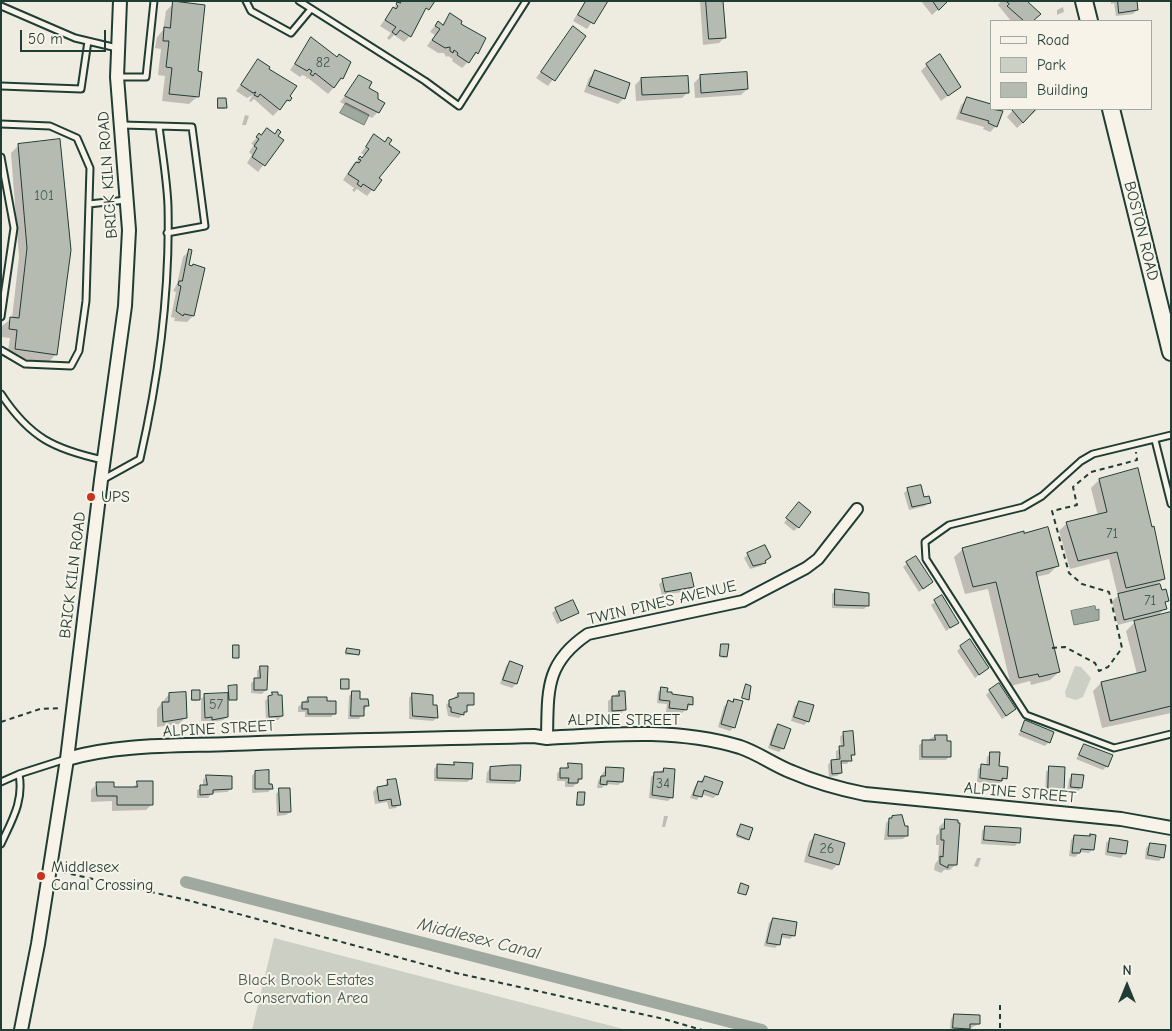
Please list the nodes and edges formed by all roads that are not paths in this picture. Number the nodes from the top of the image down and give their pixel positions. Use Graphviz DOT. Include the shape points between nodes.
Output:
graph roads {
  1 [pos="120,1"];
  2 [pos="154,1"];
  3 [pos="246,1"];
  4 [pos="299,1"];
  5 [pos="526,1"];
  6 [pos="1084,1"];
  7 [pos="1,6"];
  8 [pos="311,9"];
  9 [pos="1089,20"];
  10 [pos="88,41"];
  11 [pos="117,48"];
  12 [pos="117,78"];
  13 [pos="1,86"];
  14 [pos="1111,110"];
  15 [pos="1,124"];
  16 [pos="121,125"];
  17 [pos="159,126"];
  18 [pos="1,156"];
  19 [pos="128,200"];
  20 [pos="89,204"];
  21 [pos="167,233"];
  22 [pos="1,317"];
  23 [pos="1,350"];
  24 [pos="1171,352"];
  25 [pos="1,394"];
  26 [pos="1171,436"];
  27 [pos="1155,440"];
  28 [pos="103,461"];
  29 [pos="101,480"];
  30 [pos="1171,504"];
  31 [pos="857,509"];
  32 [pos="1171,734"];
  33 [pos="547,738"];
  34 [pos="67,759"];
  35 [pos="19,774"];
  36 [pos="1,782"];
  37 [pos="1171,828"];
  38 [pos="1,844"];
  39 [pos="20,1030"];
  1 -- 11 [label="street, BRICK KILN ROAD"];
  2 -- 12 [label="lane" via="146,78"];
  3 -- 8 [label="lane" via="251,11 291,33"];
  4 -- 8 [label="lane"];
  5 -- 8 [label="lane" via="459,106"];
  6 -- 9 [label="main road"];
  7 -- 10 [label="lane"];
  10 -- 11 [label="lane"];
  10 -- 13 [label="lane" via="81,89"];
  11 -- 12 [label="street, BRICK KILN ROAD"];
  12 -- 16 [label="street, BRICK KILN ROAD"];
  14 -- 24 [label="main road, BOSTON ROAD"];
  15 -- 20 [label="lane" via="50,126 77,138 90,168"];
  16 -- 17 [label="lane"];
  16 -- 19 [label="street, BRICK KILN ROAD"];
  17 -- 21 [label="lane" via="168,204"];
  17 -- 21 [label="lane" via="192,127 205,226"];
  18 -- 22 [label="lane" via="14,228"];
  19 -- 20 [label="lane"];
  19 -- 28 [label="street, BRICK KILN ROAD" via="127,281"];
  20 -- 23 [label="lane" via="86,301 79,351 71,366 25,364"];
  21 -- 29 [label="lane" via="166,295 151,411 140,459"];
  25 -- 28 [label="lane" via="28,428 45,442"];
  26 -- 27 [label="lane"];
  27 -- 30 [label="lane"];
  27 -- 32 [label="lane" via="1093,454 1042,496 1023,506 949,525 925,542 926,559 1026,715 1114,748"];
  28 -- 29 [label="street, BRICK KILN ROAD"];
  29 -- 34 [label="street, BRICK KILN ROAD"];
  31 -- 33 [label="street, TWIN PINES AVENUE" via="818,559 743,601 588,634 571,645 556,662 549,681"];
  33 -- 34 [label="street, ALPINE STREET" via="351,739 88,753"];
  33 -- 37 [label="street, ALPINE STREET" via="668,734 706,738 743,748 791,772 839,789 899,798 1121,819"];
  34 -- 35 [label="lane"];
  34 -- 39 [label="street, BRICK KILN ROAD"];
  35 -- 36 [label="lane"];
  35 -- 38 [label="lane" via="22,788 20,803"];
}
